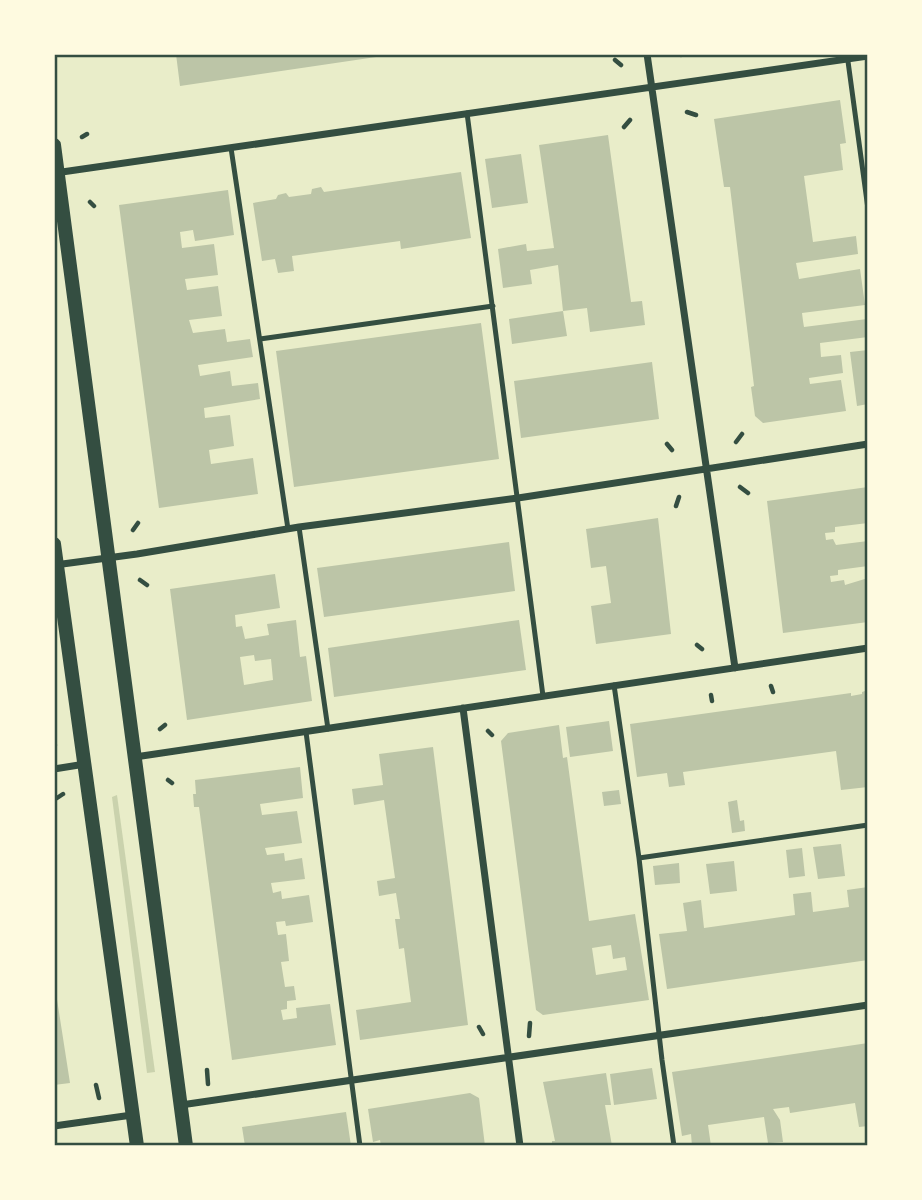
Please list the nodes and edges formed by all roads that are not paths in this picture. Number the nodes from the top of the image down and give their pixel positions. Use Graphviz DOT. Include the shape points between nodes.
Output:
graph roads {
  1 [pos="647,54"];
  2 [pos="868,56"];
  3 [pos="847,57"];
  4 [pos="651,87"];
  5 [pos="467,113"];
  6 [pos="54,145"];
  7 [pos="231,148"];
  8 [pos="56,173"];
  9 [pos="868,209"];
  10 [pos="493,306"];
  11 [pos="260,339"];
  12 [pos="868,443"];
  13 [pos="706,468"];
  14 [pos="518,498"];
  15 [pos="299,527"];
  16 [pos="288,529"];
  17 [pos="54,544"];
  18 [pos="107,558"];
  19 [pos="56,565"];
  20 [pos="868,648"];
  21 [pos="735,668"];
  22 [pos="614,685"];
  23 [pos="542,696"];
  24 [pos="463,708"];
  25 [pos="328,729"];
  26 [pos="306,732"];
  27 [pos="135,757"];
  28 [pos="85,764"];
  29 [pos="54,769"];
  30 [pos="868,825"];
  31 [pos="639,858"];
  32 [pos="868,1005"];
  33 [pos="659,1035"];
  34 [pos="507,1058"];
  35 [pos="351,1080"];
  36 [pos="181,1105"];
  37 [pos="133,1115"];
  38 [pos="54,1126"];
  39 [pos="137,1146"];
  40 [pos="186,1146"];
  41 [pos="360,1146"];
  42 [pos="520,1146"];
  43 [pos="674,1146"];
  1 -- 4 [label="street"];
  2 -- 3 [label="street"];
  3 -- 4 [label="street"];
  3 -- 9 [label="lane"];
  4 -- 5 [label="street"];
  4 -- 13 [label="street"];
  5 -- 7 [label="street"];
  5 -- 10 [label="lane"];
  6 -- 8 [label="main road"];
  7 -- 8 [label="street"];
  7 -- 11 [label="lane"];
  8 -- 18 [label="main road"];
  10 -- 11 [label="lane"];
  10 -- 14 [label="lane"];
  11 -- 16 [label="lane"];
  12 -- 13 [label="street"];
  13 -- 14 [label="street"];
  13 -- 21 [label="street"];
  14 -- 15 [label="street"];
  14 -- 23 [label="lane"];
  15 -- 16 [label="street"];
  15 -- 25 [label="lane"];
  16 -- 18 [label="street"];
  17 -- 19 [label="main road"];
  18 -- 19 [label="street"];
  18 -- 27 [label="main road"];
  19 -- 28 [label="main road"];
  20 -- 21 [label="street"];
  21 -- 22 [label="street"];
  22 -- 23 [label="street"];
  22 -- 31 [label="lane"];
  23 -- 24 [label="street"];
  24 -- 25 [label="street"];
  24 -- 34 [label="street"];
  25 -- 26 [label="street"];
  26 -- 27 [label="street"];
  26 -- 35 [label="lane"];
  27 -- 36 [label="main road"];
  28 -- 29 [label="street"];
  28 -- 37 [label="main road"];
  30 -- 31 [label="lane"];
  31 -- 33 [label="lane"];
  32 -- 33 [label="street"];
  33 -- 34 [label="street"];
  33 -- 43 [label="lane"];
  34 -- 35 [label="street"];
  34 -- 42 [label="street"];
  35 -- 36 [label="street"];
  35 -- 41 [label="lane"];
  36 -- 40 [label="main road"];
  37 -- 38 [label="street"];
  37 -- 39 [label="main road"];
}
